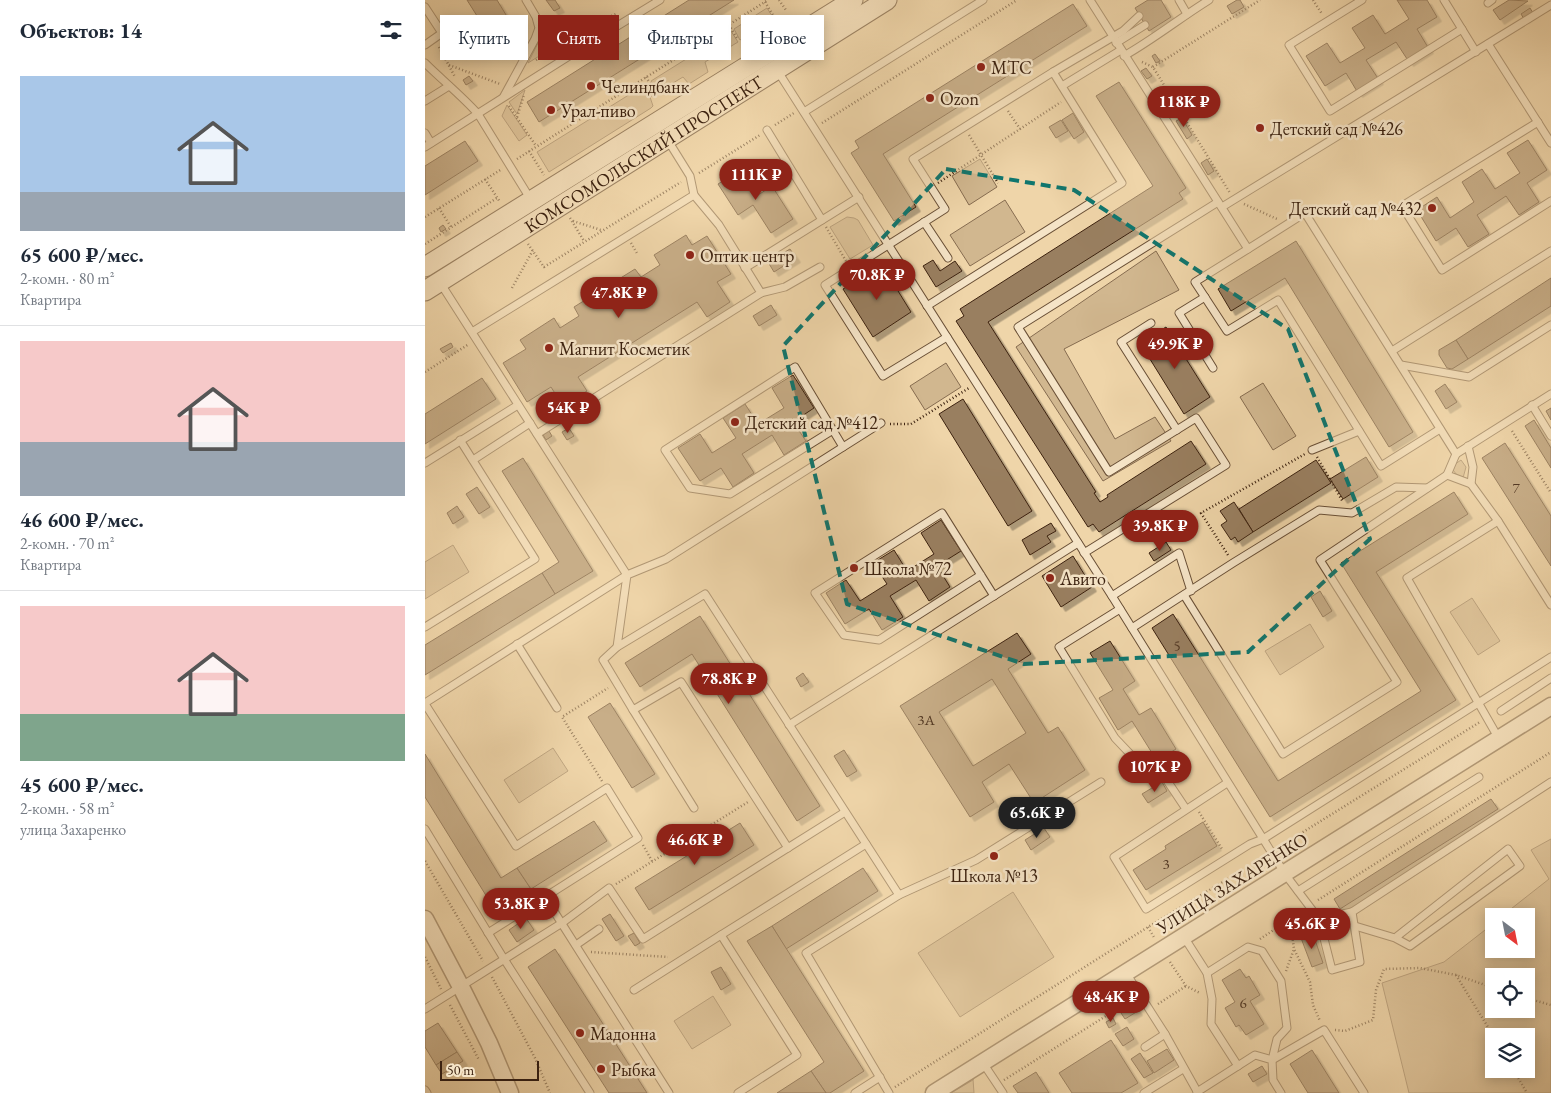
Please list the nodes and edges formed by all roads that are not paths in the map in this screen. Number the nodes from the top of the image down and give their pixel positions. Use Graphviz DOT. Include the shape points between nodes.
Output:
graph roads {
  1 [pos="660,0"];
  2 [pos="853,0"];
  3 [pos="867,0"];
  4 [pos="887,0"];
  5 [pos="983,0"];
  6 [pos="1090,0"];
  7 [pos="1179,0"];
  8 [pos="1209,0"];
  9 [pos="1362,0"];
  10 [pos="1444,0"];
  11 [pos="528,1"];
  12 [pos="1551,6"];
  13 [pos="425,7"];
  14 [pos="1187,14"];
  15 [pos="1139,16"];
  16 [pos="1145,25"];
  17 [pos="844,27"];
  18 [pos="1462,29"];
  19 [pos="1114,40"];
  20 [pos="1488,44"];
  21 [pos="425,45"];
  22 [pos="1476,52"];
  23 [pos="1122,53"];
  24 [pos="425,63"];
  25 [pos="777,69"];
  26 [pos="1053,72"];
  27 [pos="449,86"];
  28 [pos="1062,86"];
  29 [pos="503,98"];
  30 [pos="425,101"];
  31 [pos="802,110"];
  32 [pos="477,114"];
  33 [pos="1538,122"];
  34 [pos="767,130"];
  35 [pos="425,133"];
  36 [pos="667,139"];
  37 [pos="1551,143"];
  38 [pos="428,145"];
  39 [pos="601,158"];
  40 [pos="585,190"];
  41 [pos="694,195"];
  42 [pos="859,197"];
  43 [pos="531,201"];
  44 [pos="1551,201"];
  45 [pos="1220,205"];
  46 [pos="541,217"];
  47 [pos="822,220"];
  48 [pos="924,222"];
  49 [pos="888,245"];
  50 [pos="1247,249"];
  51 [pos="1551,251"];
  52 [pos="948,258"];
  53 [pos="425,267"];
  54 [pos="820,267"];
  55 [pos="745,268"];
  56 [pos="432,286"];
  57 [pos="761,293"];
  58 [pos="1205,297"];
  59 [pos="927,306"];
  60 [pos="1151,323"];
  61 [pos="1551,325"];
  62 [pos="472,332"];
  63 [pos="947,337"];
  64 [pos="1392,351"];
  65 [pos="1401,366"];
  66 [pos="1213,368"];
  67 [pos="1551,394"];
  68 [pos="518,404"];
  69 [pos="1532,405"];
  70 [pos="881,423"];
  71 [pos="530,424"];
  72 [pos="1440,429"];
  73 [pos="833,430"];
  74 [pos="1177,430"];
  75 [pos="1359,431"];
  76 [pos="537,434"];
  77 [pos="1551,436"];
  78 [pos="460,440"];
  79 [pos="1468,446"];
  80 [pos="843,447"];
  81 [pos="1312,450"];
  82 [pos="1456,454"];
  83 [pos="473,460"];
  84 [pos="425,463"];
  85 [pos="1447,475"];
  86 [pos="1471,484"];
  87 [pos="1427,488"];
  88 [pos="1498,521"];
  89 [pos="1078,543"];
  90 [pos="1084,553"];
  91 [pos="627,575"];
  92 [pos="981,575"];
  93 [pos="1191,591"];
  94 [pos="1184,595"];
  95 [pos="994,596"];
  96 [pos="1112,596"];
  97 [pos="1551,605"];
  98 [pos="1120,609"];
  99 [pos="425,627"];
  100 [pos="1132,628"];
  101 [pos="517,644"];
  102 [pos="617,647"];
  103 [pos="1551,657"];
  104 [pos="1551,678"];
  105 [pos="1478,703"];
  106 [pos="425,704"];
  107 [pos="1551,706"];
  108 [pos="557,708"];
  109 [pos="633,710"];
  110 [pos="1501,711"];
  111 [pos="789,725"];
  112 [pos="1499,739"];
  113 [pos="1479,777"];
  114 [pos="1101,782"];
  115 [pos="1551,782"];
  116 [pos="1227,783"];
  117 [pos="694,808"];
  118 [pos="1186,809"];
  119 [pos="845,812"];
  120 [pos="425,830"];
  121 [pos="1263,839"];
  122 [pos="866,844"];
  123 [pos="788,848"];
  124 [pos="1285,874"];
  125 [pos="1299,891"];
  126 [pos="899,895"];
  127 [pos="545,897"];
  128 [pos="1352,912"];
  129 [pos="425,919"];
  130 [pos="1319,919"];
  131 [pos="562,923"];
  132 [pos="1355,926"];
  133 [pos="599,929"];
  134 [pos="488,933"];
  135 [pos="721,935"];
  136 [pos="1184,937"];
  137 [pos="1395,938"];
  138 [pos="578,948"];
  139 [pos="504,959"];
  140 [pos="1126,972"];
  141 [pos="1207,974"];
  142 [pos="461,986"];
  143 [pos="634,990"];
  144 [pos="425,1009"];
  145 [pos="1165,1034"];
  146 [pos="1145,1047"];
  147 [pos="1272,1060"];
  148 [pos="983,1062"];
  149 [pos="1238,1066"];
  150 [pos="1183,1069"];
  151 [pos="880,1078"];
  152 [pos="889,1092"];
  153 [pos="1198,1092"];
  154 [pos="510,1093"];
  155 [pos="590,1093"];
  156 [pos="669,1093"];
  157 [pos="738,1093"];
  158 [pos="855,1093"];
  159 [pos="934,1093"];
  160 [pos="1003,1093"];
  161 [pos="1144,1093"];
  162 [pos="1281,1093"];
  163 [pos="1364,1093"];
  1 -- 29 [label="lane"];
  2 -- 39 [label="main road, КОМСОМОЛЬСКИЙ ПРОСПЕКТ"];
  3 -- 17 [label="main road" via="835,22 837,28"];
  4 -- 17 [label="main road, КОМСОМОЛЬСКИЙ ПРОСПЕКТ"];
  5 -- 31 [label="lane"];
  6 -- 19 [label="lane"];
  7 -- 14 [label="lane"];
  8 -- 14 [label="lane"];
  9 -- 18 [label="lane" via="1289,45 1330,111"];
  10 -- 18 [label="lane"];
  11 -- 29 [label="lane" via="539,28"];
  12 -- 20 [label="lane"];
  13 -- 21 [label="lane" via="442,34"];
  14 -- 23 [label="lane" via="1154,39"];
  15 -- 19 [label="lane"];
  16 -- 19 [label="lane"];
  17 -- 25 [label="main road, КОМСОМОЛЬСКИЙ ПРОСПЕКТ"];
  18 -- 22 [label="lane"];
  19 -- 23 [label="lane"];
  19 -- 26 [label="lane"];
  20 -- 22 [label="lane"];
  20 -- 33 [label="lane"];
  22 -- 45 [label="lane" via="1235,200"];
  23 -- 28 [label="lane"];
  23 -- 45 [label="lane"];
  24 -- 27 [label="lane"];
  25 -- 31 [label="lane"];
  25 -- 36 [label="main road, КОМСОМОЛЬСКИЙ ПРОСПЕКТ"];
  26 -- 28 [label="lane"];
  26 -- 48 [label="lane" via="913,159 945,210"];
  27 -- 30 [label="lane"];
  27 -- 32 [label="lane"];
  28 -- 59 [label="lane" via="1123,183"];
  29 -- 32 [label="lane"];
  31 -- 42 [label="lane"];
  32 -- 38 [label="lane"];
  32 -- 43 [label="lane"];
  33 -- 37 [label="lane"];
  33 -- 44 [label="lane" via="1402,206 1442,270"];
  34 -- 47 [label="lane"];
  35 -- 38 [label="lane"];
  36 -- 40 [label="main road, КОМСОМОЛЬСКИЙ ПРОСПЕКТ"];
  36 -- 41 [label="lane" via="690,176"];
  39 -- 40 [label="main road" via="572,184 574,192"];
  39 -- 43 [label="main road, КОМСОМОЛЬСКИЙ ПРОСПЕКТ"];
  40 -- 46 [label="main road, КОМСОМОЛЬСКИЙ ПРОСПЕКТ"];
  41 -- 55 [label="lane" via="719,224"];
  41 -- 62 [label="lane"];
  42 -- 47 [label="lane"];
  42 -- 49 [label="lane"];
  43 -- 46 [label="main road"];
  43 -- 53 [label="main road, КОМСОМОЛЬСКИЙ ПРОСПЕКТ"];
  45 -- 50 [label="lane"];
  45 -- 74 [label="lane" via="1018,327 1109,472"];
  46 -- 56 [label="main road, КОМСОМОЛЬСКИЙ ПРОСПЕКТ"];
  47 -- 55 [label="lane"];
  48 -- 49 [label="lane"];
  48 -- 52 [label="lane"];
  49 -- 59 [label="lane"];
  49 -- 63 [label="lane" via="825,285 883,376"];
  50 -- 58 [label="lane" via="1195,282"];
  50 -- 64 [label="lane" via="1305,213"];
  51 -- 64 [label="lane"];
  54 -- 57 [label="lane" via="785,287"];
  55 -- 57 [label="lane"];
  56 -- 62 [label="lane"];
  57 -- 76 [label="lane"];
  58 -- 66 [label="lane" via="1179,313"];
  58 -- 75 [label="lane" via="1227,331 1278,300"];
  59 -- 63 [label="lane"];
  60 -- 74 [label="lane" via="1121,342"];
  61 -- 65 [label="lane" via="1469,377"];
  62 -- 68 [label="lane"];
  63 -- 89 [label="lane"];
  64 -- 65 [label="lane"];
  65 -- 72 [label="lane"];
  67 -- 69 [label="lane"];
  68 -- 71 [label="lane"];
  68 -- 78 [label="lane"];
  69 -- 77 [label="lane"];
  69 -- 79 [label="lane"];
  70 -- 80 [label="lane"];
  71 -- 76 [label="lane"];
  71 -- 83 [label="lane"];
  72 -- 75 [label="lane" via="1381,466"];
  72 -- 82 [label="lane"];
  73 -- 73 [label="lane" via="795,367 665,450 690,488 730,494"];
  73 -- 80 [label="lane"];
  74 -- 90 [label="lane" via="1196,418 1226,465"];
  75 -- 81 [label="lane"];
  76 -- 91 [label="lane"];
  78 -- 83 [label="lane"];
  78 -- 84 [label="lane"];
  79 -- 82 [label="lane"];
  79 -- 86 [label="lane" via="1473,468"];
  80 -- 91 [label="lane" via="666,559"];
  82 -- 85 [label="lane"];
  83 -- 99 [label="lane" via="535,559"];
  85 -- 86 [label="lane"];
  85 -- 87 [label="lane"];
  86 -- 88 [label="lane"];
  87 -- 93 [label="lane" via="1396,487 1352,513 1319,510"];
  87 -- 94 [label="lane" via="1320,560 1397,682 1283,754"];
  88 -- 97 [label="lane"];
  88 -- 105 [label="lane" via="1407,578"];
  89 -- 90 [label="lane"];
  89 -- 95 [label="lane"];
  90 -- 96 [label="lane"];
  91 -- 101 [label="lane"];
  91 -- 102 [label="lane"];
  92 -- 92 [label="lane" via="942,513 815,593 844,635 879,640"];
  92 -- 95 [label="lane"];
  93 -- 94 [label="lane"];
  93 -- 96 [label="lane" via="1179,553"];
  94 -- 100 [label="lane"];
  95 -- 111 [label="lane"];
  96 -- 98 [label="lane"];
  98 -- 100 [label="lane"];
  98 -- 118 [label="lane" via="1059,647 1115,738 1151,776 1166,779"];
  100 -- 116 [label="lane"];
  101 -- 106 [label="lane"];
  101 -- 108 [label="lane"];
  102 -- 109 [label="lane" via="603,660"];
  102 -- 111 [label="lane" via="705,594"];
  103 -- 105 [label="lane"];
  104 -- 110 [label="lane"];
  105 -- 112 [label="lane"];
  105 -- 121 [label="lane"];
  106 -- 127 [label="lane" via="516,846 607,788 638,838"];
  107 -- 112 [label="street, УЛИЦА ЗАХАРЕНКО"];
  109 -- 117 [label="lane"];
  109 -- 123 [label="lane" via="681,682"];
  111 -- 119 [label="lane"];
  112 -- 124 [label="street, УЛИЦА ЗАХАРЕНКО"];
  113 -- 125 [label="lane"];
  114 -- 126 [label="lane" via="977,860"];
  115 -- 128 [label="lane"];
  116 -- 118 [label="lane"];
  116 -- 121 [label="lane"];
  118 -- 121 [label="lane" via="1114,857 1146,909"];
  119 -- 122 [label="lane"];
  119 -- 123 [label="lane"];
  120 -- 134 [label="lane"];
  121 -- 124 [label="lane"];
  122 -- 126 [label="lane"];
  122 -- 135 [label="lane"];
  123 -- 131 [label="lane" via="643,939 609,888"];
  124 -- 125 [label="lane"];
  124 -- 136 [label="street, УЛИЦА ЗАХАРЕНКО"];
  125 -- 130 [label="lane"];
  126 -- 151 [label="lane" via="807,953"];
  127 -- 131 [label="lane"];
  127 -- 134 [label="lane"];
  128 -- 130 [label="lane"];
  128 -- 132 [label="lane"];
  129 -- 142 [label="street"];
  130 -- 132 [label="lane" via="1332,970 1359,962"];
  131 -- 138 [label="lane"];
  131 -- 139 [label="lane"];
  132 -- 137 [label="lane"];
  133 -- 138 [label="lane"];
  134 -- 139 [label="lane"];
  135 -- 143 [label="lane"];
  135 -- 157 [label="lane" via="797,1056"];
  136 -- 140 [label="street, УЛИЦА ЗАХАРЕНКО"];
  136 -- 141 [label="lane"];
  137 -- 137 [label="lane" via="1410,946 1520,866 1508,849"];
  138 -- 156 [label="lane"];
  139 -- 142 [label="lane"];
  139 -- 155 [label="lane"];
  140 -- 145 [label="lane"];
  140 -- 148 [label="street, УЛИЦА ЗАХАРЕНКО"];
  141 -- 147 [label="lane" via="1248,947 1261,951 1281,982 1287,1028 1277,1039"];
  141 -- 149 [label="lane" via="1212,999 1211,1024"];
  142 -- 144 [label="lane"];
  142 -- 154 [label="street"];
  145 -- 146 [label="lane"];
  145 -- 150 [label="lane"];
  147 -- 149 [label="lane" via="1255,1055"];
  147 -- 162 [label="lane" via="1273,1080"];
  147 -- 163 [label="lane" via="1324,1030"];
  148 -- 159 [label="street, УЛИЦА ЗАХАРЕНКО"];
  148 -- 160 [label="lane"];
  149 -- 153 [label="lane"];
  150 -- 153 [label="lane"];
  150 -- 161 [label="lane"];
  151 -- 152 [label="lane"];
  151 -- 158 [label="lane"];
}
